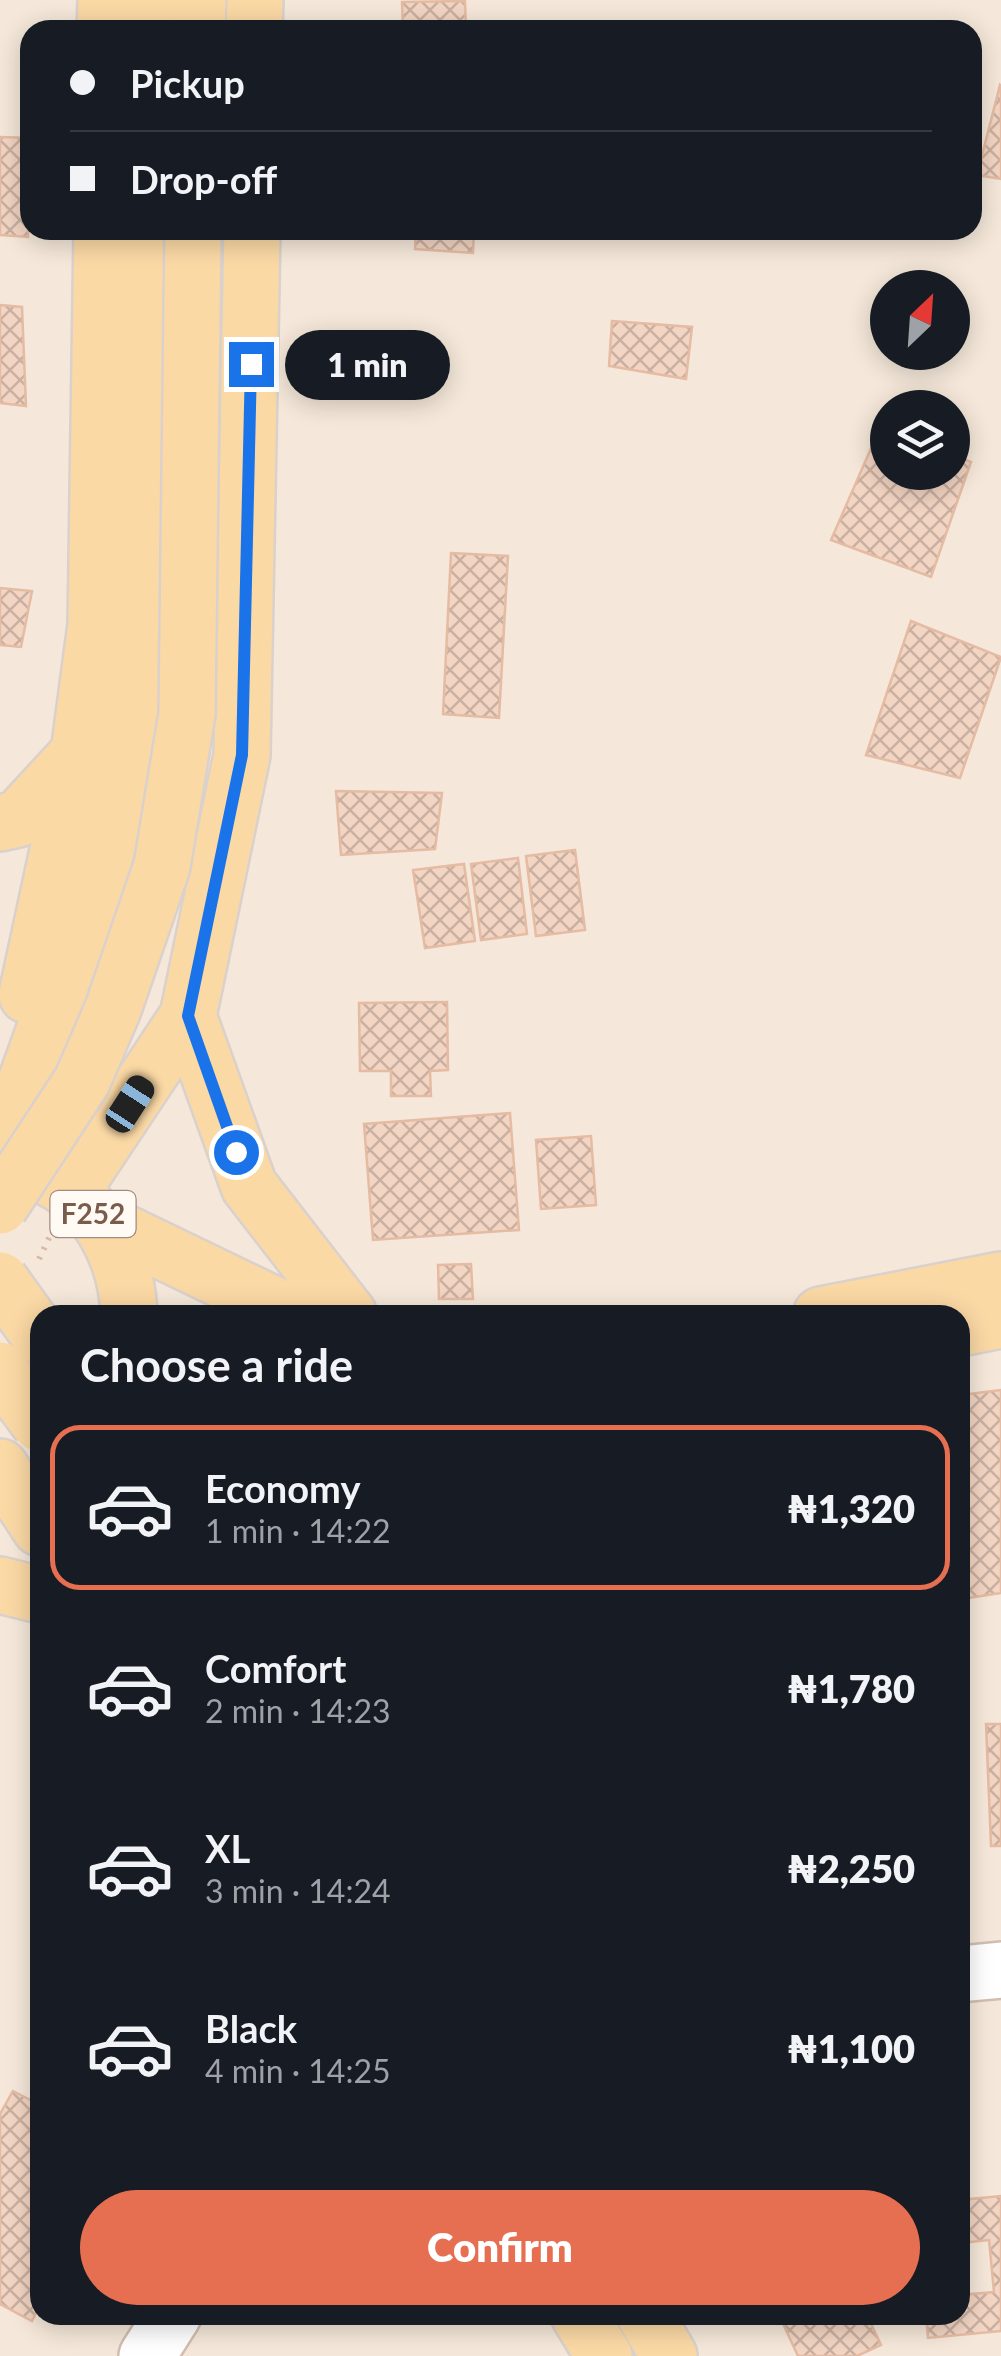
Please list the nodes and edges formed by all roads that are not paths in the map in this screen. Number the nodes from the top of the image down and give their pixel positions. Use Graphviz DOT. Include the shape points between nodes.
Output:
graph roads {
  1 [pos="102,240"];
  2 [pos="145,240"];
  3 [pos="192,240"];
  4 [pos="252,240"];
  5 [pos="79,753"];
  6 [pos="0,823"];
  7 [pos="188,1016"];
  8 [pos="0,1124"];
  9 [pos="0,1162"];
  10 [pos="0,1206"];
  11 [pos="85,1206"];
  12 [pos="16,1276"];
  13 [pos="1001,1280"];
  14 [pos="129,1305"];
  15 [pos="276,1305"];
  16 [pos="342,1305"];
  17 [pos="873,1305"];
  18 [pos="30,1311"];
  19 [pos="1001,1320"];
  20 [pos="970,1326"];
  21 [pos="0,1370"];
  22 [pos="30,1410"];
  23 [pos="30,1452"];
  24 [pos="0,1464"];
  25 [pos="30,1512"];
  26 [pos="0,1585"];
  27 [pos="30,1592"];
  28 [pos="1001,1970"];
  29 [pos="970,1973"];
  30 [pos="166,2325"];
  31 [pos="585,2325"];
  32 [pos="651,2325"];
  33 [pos="147,2356"];
  34 [pos="604,2356"];
  35 [pos="669,2356"];
  1 -- 5 [label="main road" via="96,624"];
  2 -- 8 [label="main road" via="144,583 130,766 97,884 22,1093"];
  3 -- 10 [label="main road, bridge" via="188,714 162,866 82,1080"];
  4 -- 7 [label="main road" via="242,755"];
  5 -- 6 [label="main road" via="18,819"];
  5 -- 8 [label="main road"];
  7 -- 11 [label="main road"];
  7 -- 16 [label="main road" via="249,1186"];
  9 -- 11 [label="main road, F252" via="47,1176"];
  11 -- 14 [label="main road, F252" via="118,1253"];
  11 -- 15 [label="main road"];
  12 -- 18 [label="main road, bridge"];
  13 -- 17 [label="main road"];
  19 -- 20 [label="main road"];
  21 -- 22 [label="main road, bridge"];
  23 -- 24 [label="main road"];
  24 -- 25 [label="main road"];
  26 -- 27 [label="main road"];
  28 -- 29 [label="street"];
  30 -- 33 [label="street"];
  31 -- 34 [label="main road"];
  32 -- 35 [label="main road"];
}
